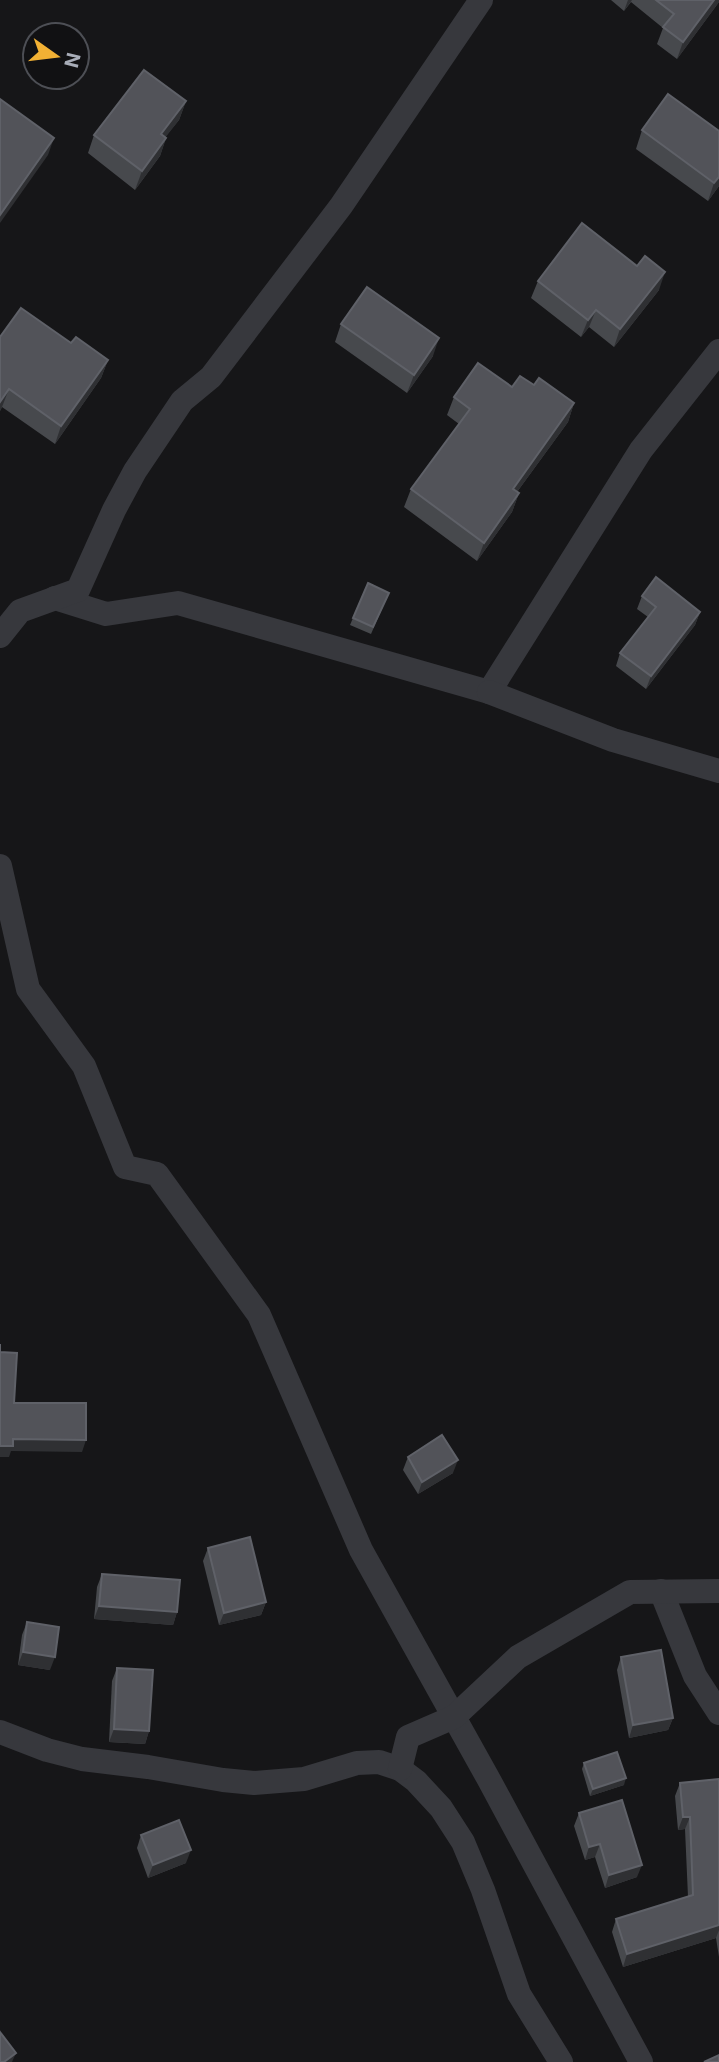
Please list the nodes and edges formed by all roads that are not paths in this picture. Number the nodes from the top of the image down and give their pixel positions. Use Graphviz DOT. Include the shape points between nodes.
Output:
graph roads {
  1 [pos="481,0"];
  2 [pos="719,351"];
  3 [pos="55,598"];
  4 [pos="0,636"];
  5 [pos="489,692"];
  6 [pos="719,771"];
  7 [pos="0,866"];
  8 [pos="661,1591"];
  9 [pos="719,1591"];
  10 [pos="719,1713"];
  11 [pos="454,1717"];
  12 [pos="0,1732"];
  13 [pos="400,1769"];
  14 [pos="561,2062"];
  15 [pos="641,2062"];
  1 -- 3 [label="street" via="341,206 211,377 175,411 135,471 78,590"];
  2 -- 5 [label="street" via="641,450"];
  3 -- 4 [label="street" via="20,611"];
  3 -- 5 [label="street" via="106,614 178,603"];
  5 -- 6 [label="street" via="613,740"];
  7 -- 11 [label="street" via="28,989 84,1066 125,1167 157,1174 259,1315 361,1550"];
  8 -- 9 [label="street"];
  8 -- 10 [label="street" via="695,1676"];
  8 -- 11 [label="street" via="630,1592 518,1657"];
  11 -- 13 [label="street" via="408,1737"];
  11 -- 15 [label="street"];
  12 -- 13 [label="street" via="82,1759 243,1782 304,1779 357,1763 379,1762"];
  13 -- 14 [label="street" via="441,1808 463,1842 519,1994"];
}
